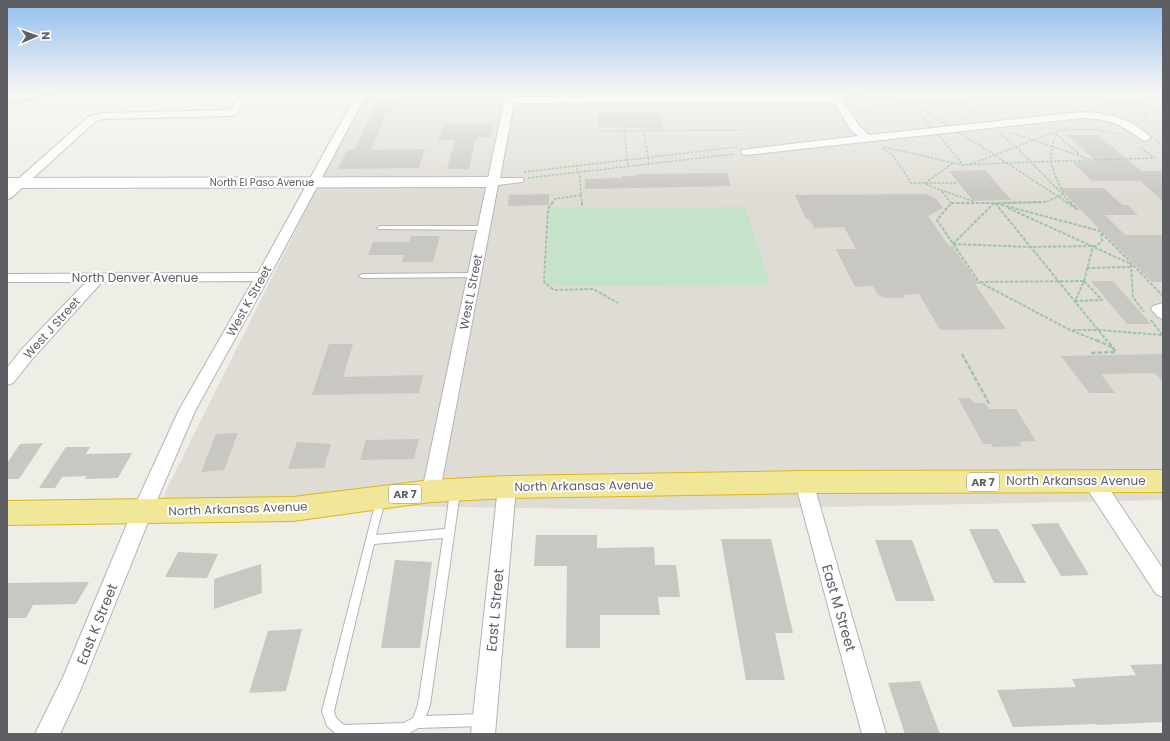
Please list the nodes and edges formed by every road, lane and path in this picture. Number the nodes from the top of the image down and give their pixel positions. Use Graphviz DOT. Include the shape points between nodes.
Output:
graph roads {
  1 [pos="82,128"];
  2 [pos="344,128"];
  3 [pos="504,128"];
  4 [pos="855,128"];
  5 [pos="976,128"];
  6 [pos="996,128"];
  7 [pos="1066,128"];
  8 [pos="1131,128"];
  9 [pos="644,130"];
  10 [pos="741,130"];
  11 [pos="1060,130"];
  12 [pos="1116,130"];
  13 [pos="599,131"];
  14 [pos="624,131"];
  15 [pos="1056,134"];
  16 [pos="866,139"];
  17 [pos="1034,140"];
  18 [pos="1142,142"];
  19 [pos="882,146"];
  20 [pos="1050,146"];
  21 [pos="746,152"];
  22 [pos="1082,157"];
  23 [pos="1091,160"];
  24 [pos="1031,162"];
  25 [pos="1050,162"];
  26 [pos="954,163"];
  27 [pos="649,164"];
  28 [pos="576,166"];
  29 [pos="628,166"];
  30 [pos="579,172"];
  31 [pos="518,180"];
  32 [pos="315,182"];
  33 [pos="493,182"];
  34 [pos="14,183"];
  35 [pos="924,183"];
  36 [pos="957,183"];
  37 [pos="941,190"];
  38 [pos="1064,194"];
  39 [pos="7,195"];
  40 [pos="580,195"];
  41 [pos="1058,196"];
  42 [pos="951,203"];
  43 [pos="976,203"];
  44 [pos="995,203"];
  45 [pos="582,207"];
  46 [pos="380,228"];
  47 [pos="484,228"];
  48 [pos="1100,231"];
  49 [pos="954,244"];
  50 [pos="1093,246"];
  51 [pos="1031,247"];
  52 [pos="1131,265"];
  53 [pos="1087,268"];
  54 [pos="474,275"];
  55 [pos="362,276"];
  56 [pos="262,277"];
  57 [pos="7,278"];
  58 [pos="98,278"];
  59 [pos="1084,281"];
  60 [pos="979,282"];
  61 [pos="1059,282"];
  62 [pos="1163,296"];
  63 [pos="1075,301"];
  64 [pos="618,303"];
  65 [pos="1163,308"];
  66 [pos="1163,314"];
  67 [pos="1070,330"];
  68 [pos="1099,330"];
  69 [pos="1162,335"];
  70 [pos="1114,348"];
  71 [pos="1091,353"];
  72 [pos="962,354"];
  73 [pos="7,379"];
  74 [pos="990,405"];
  75 [pos="1093,481"];
  76 [pos="1163,481"];
  77 [pos="804,482"];
  78 [pos="507,487"];
  79 [pos="443,490"];
  80 [pos="381,497"];
  81 [pos="142,512"];
  82 [pos="7,513"];
  83 [pos="449,533"];
  84 [pos="370,540"];
  85 [pos="1163,587"];
  86 [pos="417,722"];
  87 [pos="484,727"];
  88 [pos="47,734"];
  89 [pos="874,734"];
  1 -- 34 [label="street"];
  2 -- 32 [label="street, West K Street"];
  3 -- 33 [label="street, West L Street"];
  4 -- 16 [label="street"];
  5 -- 16 [label="street"];
  6 -- 17 [label="path"];
  7 -- 11 [label="path"];
  8 -- 18 [label="street"];
  9 -- 10 [label="path"];
  9 -- 14 [label="path"];
  9 -- 27 [label="path"];
  11 -- 12 [label="path" via="1098,130 1122,134"];
  11 -- 15 [label="path"];
  11 -- 17 [label="path"];
  13 -- 14 [label="path"];
  14 -- 29 [label="path"];
  15 -- 20 [label="path"];
  15 -- 22 [label="path"];
  16 -- 21 [label="street"];
  17 -- 20 [label="path"];
  17 -- 24 [label="path" via="1016,147"];
  18 -- 23 [label="path" via="1155,158"];
  19 -- 35 [label="path" via="893,156 910,183"];
  20 -- 22 [label="path"];
  20 -- 25 [label="path"];
  21 -- 27 [label="path"];
  22 -- 23 [label="path"];
  23 -- 25 [label="path"];
  24 -- 25 [label="path"];
  24 -- 38 [label="path"];
  24 -- 41 [label="path" via="1007,163"];
  25 -- 38 [label="path"];
  26 -- 35 [label="path"];
  27 -- 29 [label="path"];
  28 -- 30 [label="path"];
  29 -- 30 [label="path"];
  30 -- 31 [label="path"];
  30 -- 40 [label="path"];
  31 -- 33 [label="street, North El Paso Avenue"];
  32 -- 33 [label="street, North El Paso Avenue"];
  32 -- 34 [label="street, North El Paso Avenue"];
  32 -- 56 [label="street, West K Street"];
  33 -- 47 [label="street, West L Street"];
  34 -- 39 [label="street"];
  35 -- 36 [label="path"];
  35 -- 37 [label="path"];
  37 -- 42 [label="path"];
  37 -- 43 [label="path"];
  38 -- 41 [label="path"];
  38 -- 41 [label="path" via="1077,209"];
  40 -- 45 [label="path"];
  40 -- 64 [label="path" via="555,199 548,209 544,282 554,290 593,289"];
  41 -- 44 [label="path" via="1046,202"];
  42 -- 43 [label="path"];
  42 -- 44 [label="path"];
  42 -- 49 [label="path" via="937,220"];
  43 -- 44 [label="path"];
  44 -- 48 [label="path"];
  44 -- 49 [label="path"];
  44 -- 50 [label="path"];
  44 -- 51 [label="path"];
  46 -- 47 [label="lane"];
  47 -- 54 [label="street, West L Street"];
  48 -- 50 [label="path" via="1102,241"];
  48 -- 52 [label="path"];
  49 -- 51 [label="path"];
  49 -- 60 [label="path"];
  50 -- 51 [label="path"];
  50 -- 52 [label="path"];
  50 -- 53 [label="path"];
  51 -- 61 [label="path"];
  52 -- 53 [label="path"];
  52 -- 62 [label="path"];
  52 -- 69 [label="path" via="1133,297"];
  53 -- 59 [label="path"];
  54 -- 55 [label="lane"];
  54 -- 79 [label="street, West L Street"];
  56 -- 58 [label="street, North Denver Avenue"];
  56 -- 81 [label="street, West K Street" via="187,410"];
  57 -- 58 [label="street, North Denver Avenue"];
  58 -- 73 [label="street, West J Street"];
  59 -- 61 [label="path"];
  59 -- 63 [label="path"];
  59 -- 63 [label="path" via="1102,300"];
  60 -- 61 [label="path"];
  60 -- 67 [label="path"];
  61 -- 63 [label="path"];
  63 -- 68 [label="path"];
  65 -- 66 [label="street" via="1158,309"];
  67 -- 68 [label="path"];
  67 -- 70 [label="path"];
  68 -- 69 [label="path"];
  68 -- 70 [label="path"];
  70 -- 71 [label="path" via="1116,352 1111,354"];
  72 -- 74 [label="path"];
  75 -- 76 [label="highway, North Arkansas Avenue / AR 7"];
  75 -- 77 [label="highway, North Arkansas Avenue / AR 7"];
  75 -- 85 [label="street"];
  77 -- 78 [label="highway, North Arkansas Avenue / AR 7"];
  77 -- 89 [label="street, East M Street"];
  78 -- 79 [label="highway, North Arkansas Avenue / AR 7"];
  78 -- 87 [label="street, East L Street"];
  79 -- 80 [label="highway, North Arkansas Avenue / AR 7"];
  79 -- 83 [label="lane"];
  80 -- 81 [label="highway, North Arkansas Avenue / AR 7" via="293,509"];
  80 -- 84 [label="lane"];
  81 -- 82 [label="highway, North Arkansas Avenue / AR 7"];
  81 -- 88 [label="street, East K Street" via="72,683"];
  83 -- 84 [label="lane"];
  83 -- 86 [label="lane" via="424,705"];
  84 -- 86 [label="lane" via="328,711 330,722 342,731 405,729"];
  86 -- 87 [label="lane"];
}
